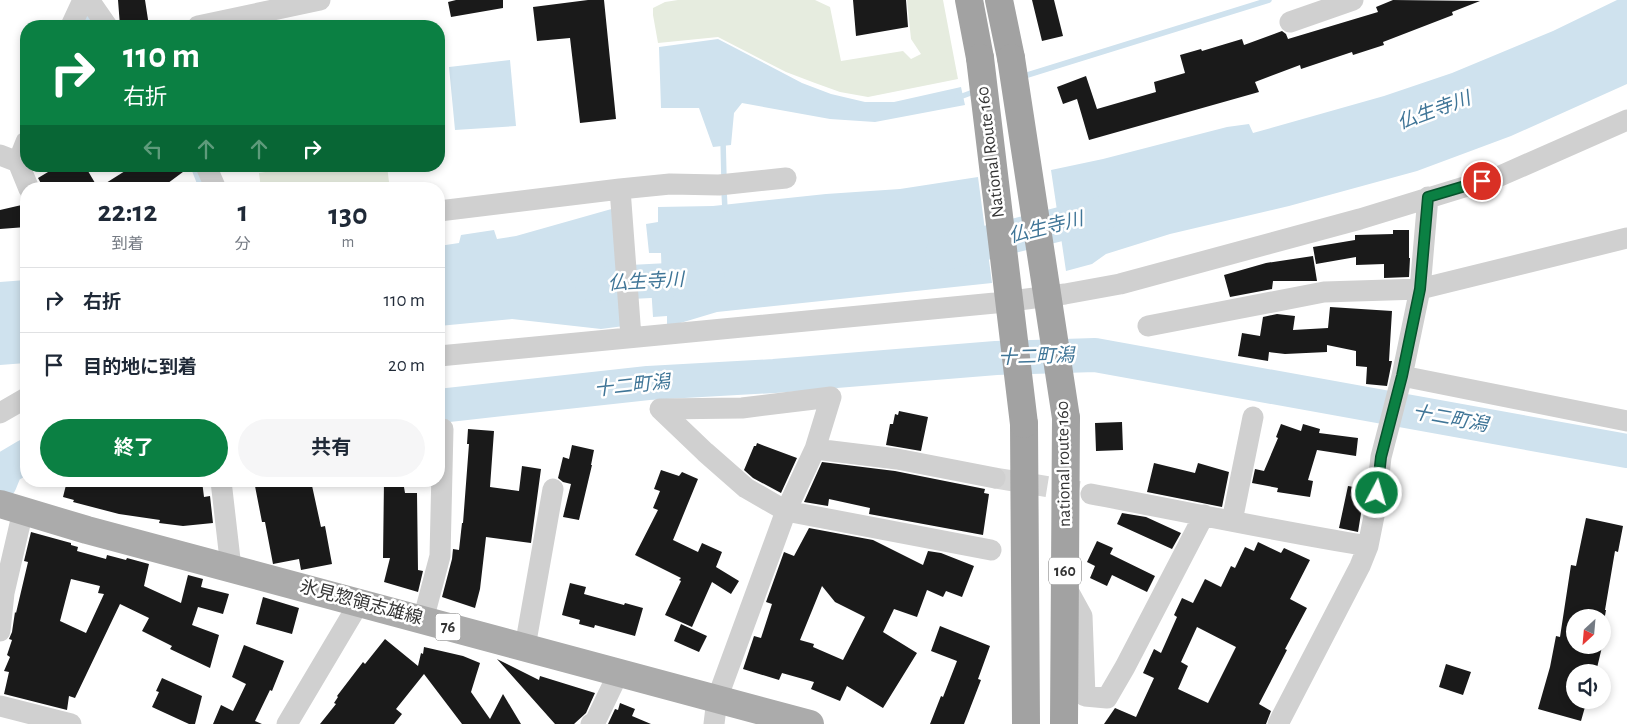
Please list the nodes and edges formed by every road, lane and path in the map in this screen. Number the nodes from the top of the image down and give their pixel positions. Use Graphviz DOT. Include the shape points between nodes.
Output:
graph roads {
  1 [pos="83,0"];
  2 [pos="89,0"];
  3 [pos="320,0"];
  4 [pos="969,0"];
  5 [pos="999,0"];
  6 [pos="1353,0"];
  7 [pos="74,20"];
  8 [pos="103,20"];
  9 [pos="226,20"];
  10 [pos="1290,22"];
  11 [pos="1627,120"];
  12 [pos="20,148"];
  13 [pos="9,159"];
  14 [pos="786,178"];
  15 [pos="24,182"];
  16 [pos="620,189"];
  17 [pos="1428,197"];
  18 [pos="445,210"];
  19 [pos="1627,238"];
  20 [pos="1420,289"];
  21 [pos="1148,326"];
  22 [pos="631,337"];
  23 [pos="445,356"];
  24 [pos="1402,376"];
  25 [pos="0,397"];
  26 [pos="20,397"];
  27 [pos="20,401"];
  28 [pos="0,413"];
  29 [pos="1253,417"];
  30 [pos="1627,421"];
  31 [pos="815,449"];
  32 [pos="995,478"];
  33 [pos="222,487"];
  34 [pos="442,487"];
  35 [pos="553,488"];
  36 [pos="1091,494"];
  37 [pos="13,508"];
  38 [pos="786,511"];
  39 [pos="1204,515"];
  40 [pos="1232,521"];
  41 [pos="1368,546"];
  42 [pos="991,550"];
  43 [pos="231,568"];
  44 [pos="1065,585"];
  45 [pos="359,602"];
  46 [pos="423,620"];
  47 [pos="0,631"];
  48 [pos="525,647"];
  49 [pos="619,672"];
  50 [pos="0,706"];
  51 [pos="715,711"];
  52 [pos="71,724"];
  53 [pos="287,724"];
  54 [pos="592,724"];
  55 [pos="810,724"];
  56 [pos="1026,724"];
  57 [pos="1064,724"];
  58 [pos="1278,724"];
  1 -- 7 [label="street"];
  2 -- 8 [label="street"];
  3 -- 9 [label="street"];
  4 -- 56 [label="highway, National Route 160 / 160, bridge" via="980,58 1024,424"];
  5 -- 44 [label="highway, national route 160 / 160, bridge" via="1011,58 1066,418"];
  6 -- 10 [label="street"];
  11 -- 17 [label="street" via="1500,176"];
  12 -- 13 [label="street"];
  13 -- 15 [label="street"];
  14 -- 16 [label="street"];
  16 -- 18 [label="street"];
  16 -- 22 [label="street"];
  17 -- 20 [label="street"];
  17 -- 22 [label="street" via="1360,219 1120,284 1065,294"];
  19 -- 20 [label="street"];
  20 -- 21 [label="street" via="1324,292"];
  20 -- 24 [label="street"];
  22 -- 23 [label="street"];
  24 -- 30 [label="street"];
  24 -- 41 [label="street" via="1381,457"];
  25 -- 26 [label="street"];
  27 -- 28 [label="street"];
  29 -- 40 [label="street"];
  31 -- 32 [label="street" via="897,459"];
  31 -- 38 [label="street"];
  31 -- 38 [label="street" via="831,397 742,408 660,409 746,488"];
  33 -- 43 [label="street"];
  34 -- 46 [label="street" via="440,556"];
  35 -- 48 [label="street"];
  36 -- 39 [label="street"];
  37 -- 43 [label="main road, 氷見惣領志雄線 / 76"];
  37 -- 47 [label="street"];
  38 -- 42 [label="street"];
  38 -- 51 [label="street"];
  39 -- 40 [label="street"];
  39 -- 44 [label="street" via="1107,698 1085,696 1082,616"];
  40 -- 41 [label="street"];
  41 -- 58 [label="street"];
  43 -- 45 [label="main road, 氷見惣領志雄線 / 76"];
  44 -- 57 [label="highway, national route 160 / 160"];
  45 -- 46 [label="main road, 氷見惣領志雄線 / 76"];
  45 -- 53 [label="street"];
  46 -- 48 [label="main road, 氷見惣領志雄線 / 76"];
  48 -- 49 [label="main road, 氷見惣領志雄線 / 76"];
  49 -- 51 [label="main road, 氷見惣領志雄線 / 76"];
  49 -- 54 [label="street"];
  50 -- 52 [label="street"];
  51 -- 55 [label="main road, 氷見惣領志雄線 / 76"];
}
